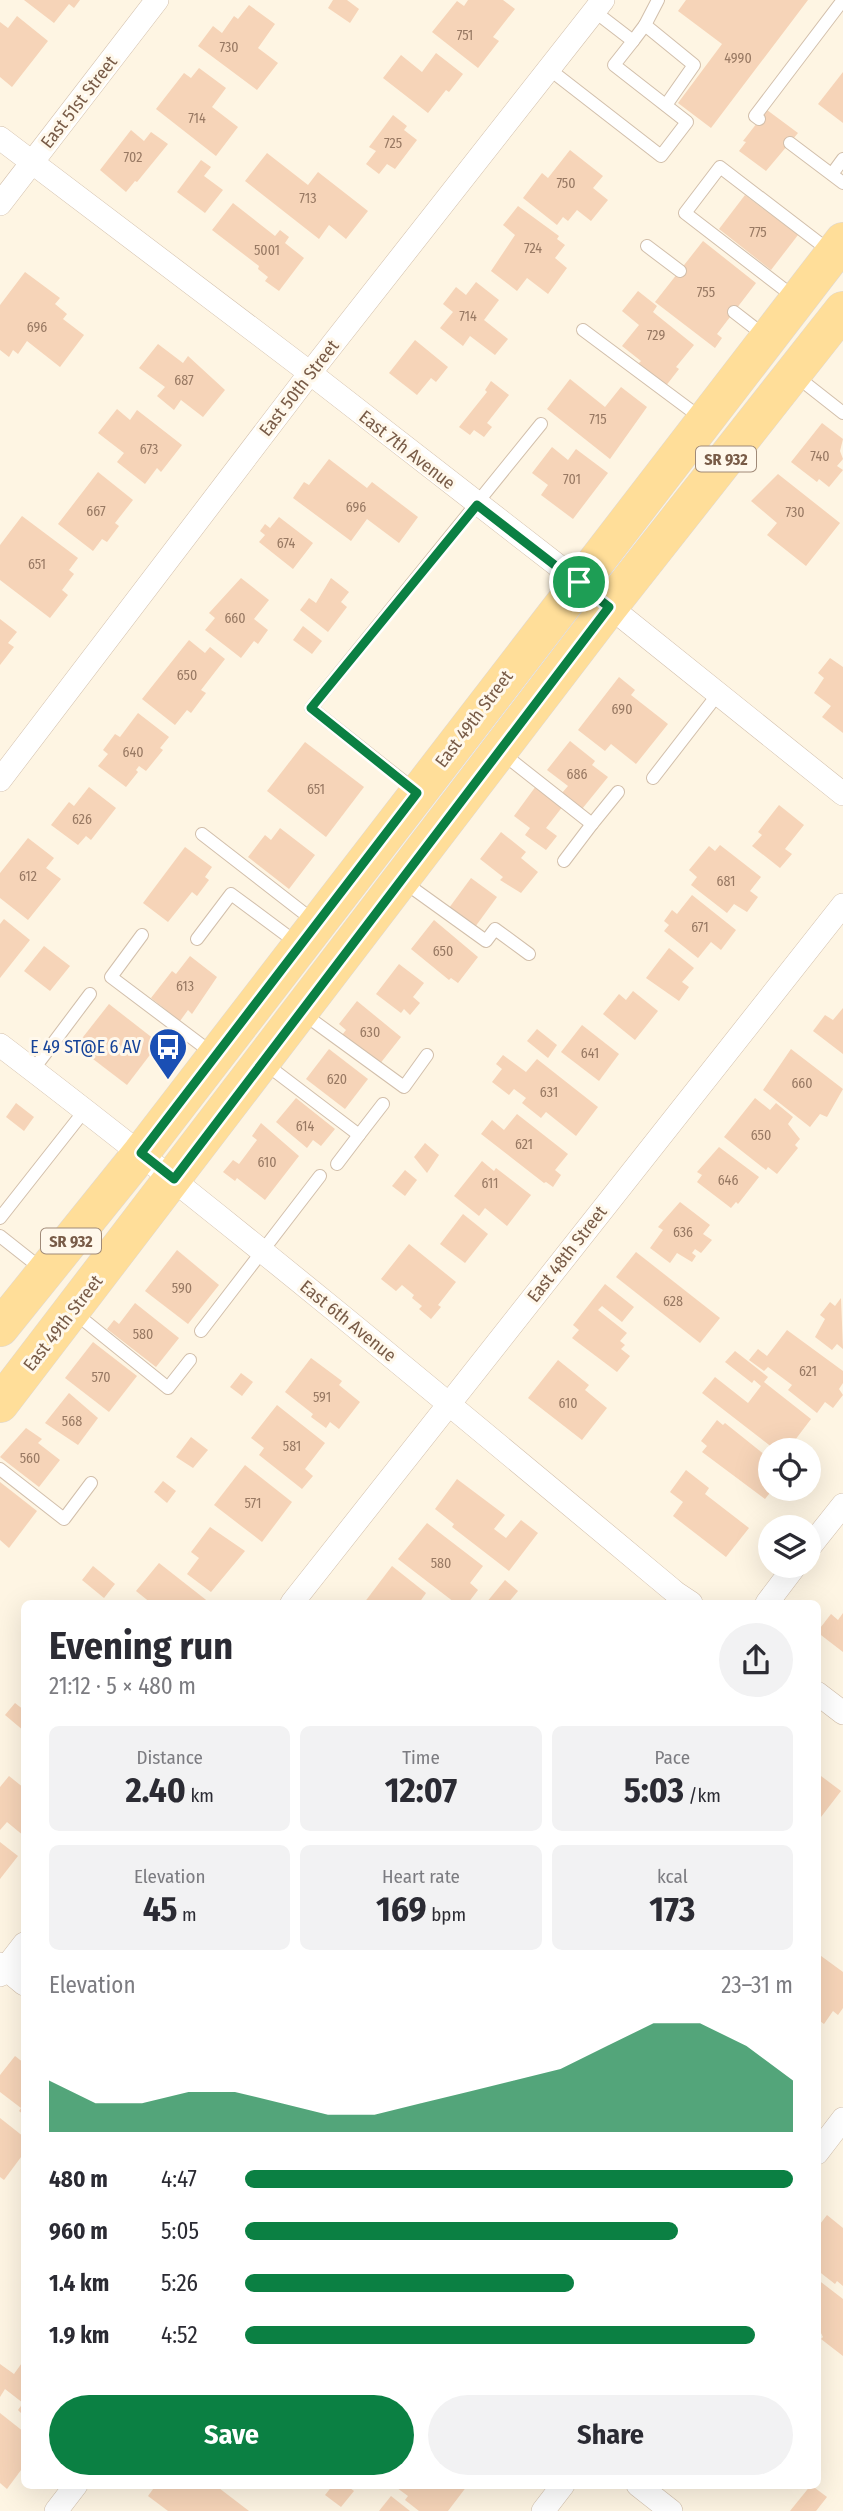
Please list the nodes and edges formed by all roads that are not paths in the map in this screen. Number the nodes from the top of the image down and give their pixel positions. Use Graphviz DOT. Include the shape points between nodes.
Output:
graph roads {
  1 [pos="158,0"];
  2 [pos="658,0"];
  3 [pos="843,0"];
  4 [pos="598,6"];
  5 [pos="645,25"];
  6 [pos="633,41"];
  7 [pos="548,69"];
  8 [pos="666,105"];
  9 [pos="759,120"];
  10 [pos="0,138"];
  11 [pos="790,143"];
  12 [pos="843,159"];
  13 [pos="32,163"];
  14 [pos="832,174"];
  15 [pos="843,183"];
  16 [pos="0,204"];
  17 [pos="647,246"];
  18 [pos="838,248"];
  19 [pos="680,271"];
  20 [pos="797,300"];
  21 [pos="843,310"];
  22 [pos="734,312"];
  23 [pos="583,330"];
  24 [pos="768,338"];
  25 [pos="310,373"];
  26 [pos="793,374"];
  27 [pos="843,413"];
  28 [pos="704,420"];
  29 [pos="541,424"];
  30 [pos="477,505"];
  31 [pos="579,582"];
  32 [pos="609,607"];
  33 [pos="718,694"];
  34 [pos="499,751"];
  35 [pos="653,779"];
  36 [pos="0,780"];
  37 [pos="618,792"];
  38 [pos="417,793"];
  39 [pos="843,794"];
  40 [pos="592,824"];
  41 [pos="202,834"];
  42 [pos="564,861"];
  43 [pos="401,880"];
  44 [pos="843,905"];
  45 [pos="309,934"];
  46 [pos="142,935"];
  47 [pos="197,939"];
  48 [pos="528,954"];
  49 [pos="90,994"];
  50 [pos="301,1012"];
  51 [pos="0,1045"];
  52 [pos="215,1055"];
  53 [pos="427,1055"];
  54 [pos="263,1062"];
  55 [pos="33,1070"];
  56 [pos="383,1104"];
  57 [pos="85,1110"];
  58 [pos="359,1135"];
  59 [pos="141,1153"];
  60 [pos="337,1164"];
  61 [pos="320,1176"];
  62 [pos="174,1179"];
  63 [pos="0,1218"];
  64 [pos="0,1236"];
  65 [pos="264,1252"];
  66 [pos="47,1272"];
  67 [pos="72,1311"];
  68 [pos="0,1328"];
  69 [pos="201,1331"];
  70 [pos="190,1360"];
  71 [pos="449,1403"];
  72 [pos="0,1404"];
  73 [pos="0,1469"];
  74 [pos="91,1483"];
  75 [pos="843,1505"];
  76 [pos="821,1533"];
  77 [pos="786,1578"];
  78 [pos="294,1600"];
  79 [pos="686,1600"];
  80 [pos="769,1600"];
  81 [pos="821,1696"];
  82 [pos="843,1713"];
  83 [pos="21,1947"];
  84 [pos="2,1969"];
  85 [pos="21,1982"];
  86 [pos="843,2119"];
  87 [pos="821,2147"];
  88 [pos="73,2489"];
  89 [pos="560,2489"];
  90 [pos="643,2489"];
  91 [pos="57,2511"];
  92 [pos="543,2511"];
  93 [pos="671,2511"];
  1 -- 13 [label="street, East 51st Street"];
  2 -- 5 [label="lane"];
  3 -- 9 [label="lane" via="755,116"];
  4 -- 6 [label="lane"];
  4 -- 7 [label="street, East 50th Street"];
  5 -- 6 [label="lane"];
  5 -- 8 [label="lane" via="694,65"];
  6 -- 8 [label="lane" via="614,65"];
  7 -- 8 [label="lane" via="660,156 687,122"];
  7 -- 25 [label="street, East 50th Street"];
  10 -- 13 [label="street, East 7th Avenue"];
  11 -- 14 [label="lane"];
  12 -- 14 [label="lane"];
  13 -- 16 [label="street, East 51st Street"];
  13 -- 25 [label="street, East 7th Avenue"];
  14 -- 15 [label="lane"];
  17 -- 19 [label="lane"];
  18 -- 20 [label="main road, East 49th Street / SR 932"];
  18 -- 20 [label="lane" via="720,167 685,213"];
  20 -- 24 [label="main road, East 49th Street / SR 932"];
  21 -- 26 [label="main road, East 49th Street / SR 932"];
  22 -- 24 [label="lane"];
  23 -- 28 [label="lane"];
  24 -- 28 [label="main road, East 49th Street / SR 932"];
  25 -- 30 [label="street, East 7th Avenue"];
  25 -- 36 [label="street, East 50th Street"];
  26 -- 27 [label="lane"];
  26 -- 32 [label="main road, East 49th Street / SR 932"];
  28 -- 31 [label="main road, East 49th Street / SR 932"];
  29 -- 30 [label="lane"];
  30 -- 31 [label="street, East 7th Avenue"];
  30 -- 38 [label="lane" via="311,708"];
  31 -- 32 [label="street, East 7th Avenue"];
  31 -- 38 [label="main road, East 49th Street / SR 932"];
  32 -- 33 [label="street, East 7th Avenue"];
  32 -- 34 [label="main road, East 49th Street / SR 932"];
  33 -- 35 [label="lane"];
  33 -- 39 [label="street, East 7th Avenue"];
  34 -- 40 [label="lane"];
  34 -- 43 [label="main road, East 49th Street / SR 932"];
  37 -- 40 [label="lane"];
  38 -- 45 [label="main road, East 49th Street / SR 932"];
  40 -- 42 [label="lane"];
  41 -- 45 [label="lane"];
  43 -- 48 [label="lane" via="486,941 495,929"];
  43 -- 50 [label="main road, East 49th Street / SR 932"];
  44 -- 71 [label="street, East 48th Street"];
  45 -- 47 [label="lane" via="231,894"];
  45 -- 52 [label="main road, East 49th Street / SR 932"];
  46 -- 52 [label="lane" via="111,977"];
  49 -- 55 [label="lane"];
  50 -- 53 [label="lane" via="404,1087"];
  50 -- 54 [label="main road, East 49th Street / SR 932"];
  51 -- 55 [label="street, East 6th Avenue"];
  52 -- 59 [label="main road, East 49th Street / SR 932"];
  54 -- 58 [label="lane"];
  54 -- 62 [label="main road, East 49th Street / SR 932"];
  55 -- 57 [label="street, East 6th Avenue"];
  56 -- 58 [label="lane"];
  57 -- 59 [label="street, East 6th Avenue"];
  57 -- 63 [label="lane"];
  58 -- 60 [label="lane"];
  59 -- 62 [label="street, East 6th Avenue"];
  59 -- 66 [label="main road, East 49th Street / SR 932"];
  61 -- 65 [label="lane"];
  62 -- 65 [label="street, East 6th Avenue"];
  62 -- 67 [label="main road, East 49th Street / SR 932"];
  64 -- 66 [label="lane"];
  65 -- 69 [label="lane"];
  65 -- 71 [label="street, East 6th Avenue"];
  66 -- 68 [label="main road, East 49th Street / SR 932"];
  67 -- 70 [label="lane" via="168,1388"];
  67 -- 72 [label="main road, East 49th Street / SR 932"];
  71 -- 78 [label="street, East 48th Street"];
  71 -- 79 [label="street, East 6th Avenue"];
  73 -- 74 [label="lane" via="64,1519"];
  75 -- 76 [label="street"];
  77 -- 80 [label="street"];
  81 -- 82 [label="street"];
  83 -- 84 [label="street"];
  84 -- 85 [label="street"];
  86 -- 87 [label="street"];
  88 -- 91 [label="street"];
  89 -- 92 [label="street"];
  90 -- 93 [label="street"];
}
